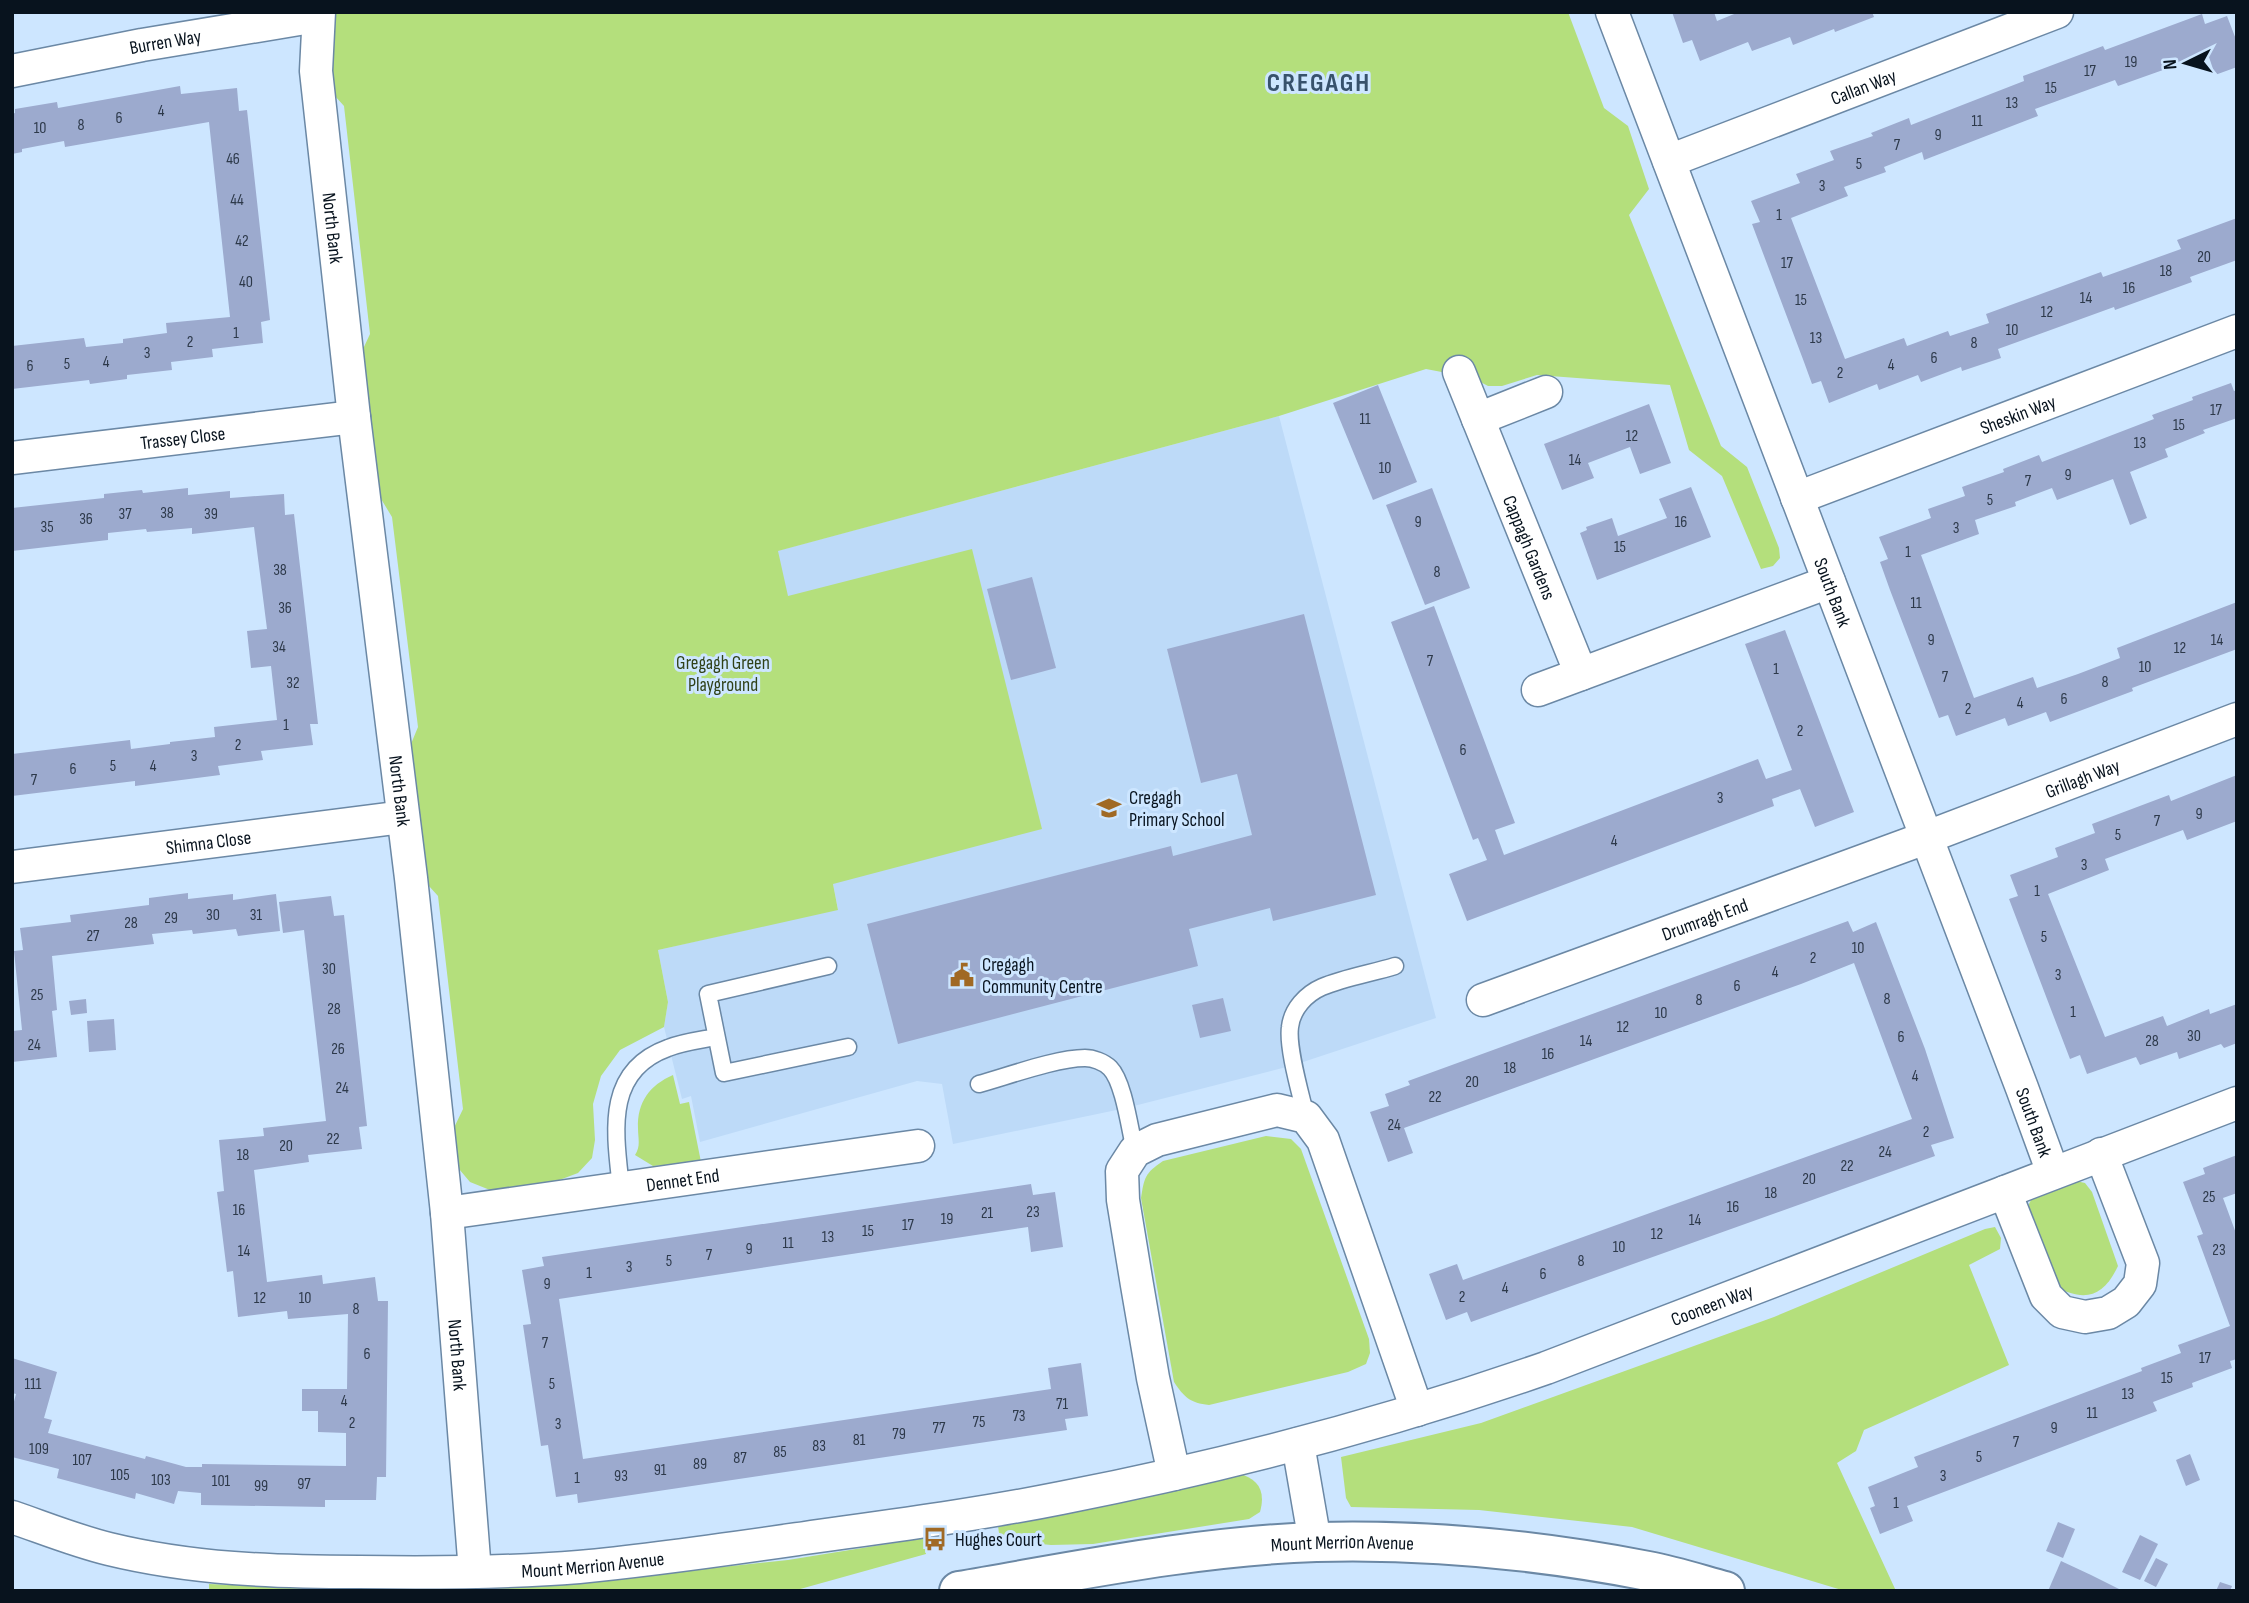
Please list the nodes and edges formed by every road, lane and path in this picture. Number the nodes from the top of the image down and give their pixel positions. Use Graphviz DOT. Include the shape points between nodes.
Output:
graph roads {
  1 [pos="1612,12"];
  2 [pos="2057,12"];
  3 [pos="318,14"];
  4 [pos="12,71"];
  5 [pos="1669,161"];
  6 [pos="2237,331"];
  7 [pos="1459,372"];
  8 [pos="1546,392"];
  9 [pos="354,417"];
  10 [pos="1478,419"];
  11 [pos="12,458"];
  12 [pos="1797,498"];
  13 [pos="1829,582"];
  14 [pos="1581,674"];
  15 [pos="1538,690"];
  16 [pos="2237,719"];
  17 [pos="403,817"];
  18 [pos="1927,837"];
  19 [pos="12,866"];
  20 [pos="828,966"];
  21 [pos="1395,966"];
  22 [pos="1483,1000"];
  23 [pos="716,1037"];
  24 [pos="848,1047"];
  25 [pos="979,1084"];
  26 [pos="2237,1103"];
  27 [pos="1306,1117"];
  28 [pos="918,1146"];
  29 [pos="1135,1151"];
  30 [pos="2101,1154"];
  31 [pos="2053,1173"];
  32 [pos="621,1188"];
  33 [pos="2005,1192"];
  34 [pos="447,1213"];
  35 [pos="1417,1410"];
  36 [pos="1298,1444"];
  37 [pos="1174,1474"];
  38 [pos="12,1517"];
  39 [pos="1315,1542"];
  40 [pos="475,1572"];
  41 [pos="959,1591"];
  42 [pos="1725,1591"];
  1 -- 5 [label="street, South Bank"];
  2 -- 5 [label="street, Callan Way"];
  3 -- 4 [label="street, Burren Way"];
  3 -- 9 [label="street, North Bank" via="316,71"];
  5 -- 12 [label="street, South Bank"];
  6 -- 12 [label="street, Sheskin Way"];
  7 -- 10 [label="street, Cappagh Gardens"];
  8 -- 10 [label="street"];
  9 -- 11 [label="street, Trassey Close"];
  9 -- 17 [label="street, North Bank"];
  10 -- 14 [label="street, Cappagh Gardens"];
  12 -- 13 [label="street, South Bank"];
  13 -- 14 [label="street"];
  13 -- 18 [label="street, South Bank"];
  14 -- 15 [label="street"];
  16 -- 18 [label="street, Grillagh Way"];
  17 -- 19 [label="street, Shimna Close"];
  17 -- 34 [label="street, North Bank"];
  18 -- 22 [label="street, Drumragh End"];
  18 -- 31 [label="street, South Bank"];
  20 -- 23 [label="lane" via="708,995"];
  21 -- 27 [label="lane" via="1322,987 1301,1002 1289,1030"];
  23 -- 24 [label="lane" via="724,1073"];
  23 -- 32 [label="lane" via="669,1047 635,1068 626,1080 616,1116"];
  25 -- 29 [label="lane" via="1065,1061 1087,1058 1100,1062 1118,1081"];
  26 -- 30 [label="street, Cooneen Way"];
  27 -- 29 [label="street" via="1277,1110 1157,1140"];
  27 -- 35 [label="street" via="1323,1140"];
  28 -- 32 [label="street, Dennet End"];
  29 -- 37 [label="street" via="1122,1171 1124,1200"];
  30 -- 31 [label="street, Cooneen Way"];
  30 -- 33 [label="street" via="2143,1263 2140,1284 2126,1302 2108,1312 2085,1317 2062,1312 2046,1296"];
  31 -- 33 [label="street, Cooneen Way"];
  32 -- 34 [label="street, Dennet End"];
  33 -- 35 [label="street, Cooneen Way" via="1546,1368"];
  34 -- 40 [label="street, North Bank"];
  35 -- 36 [label="street, Cooneen Way"];
  36 -- 37 [label="street, Mount Merrion Avenue"];
  36 -- 39 [label="street"];
  37 -- 40 [label="street, Mount Merrion Avenue" via="1059,1499 853,1532 655,1559"];
  38 -- 40 [label="street, Mount Merrion Avenue" via="108,1549 207,1567 285,1572"];
  39 -- 41 [label="street, Mount Merrion Avenue" via="1156,1558"];
  39 -- 42 [label="street, Mount Merrion Avenue" via="1424,1544 1533,1554 1649,1571"];
}
